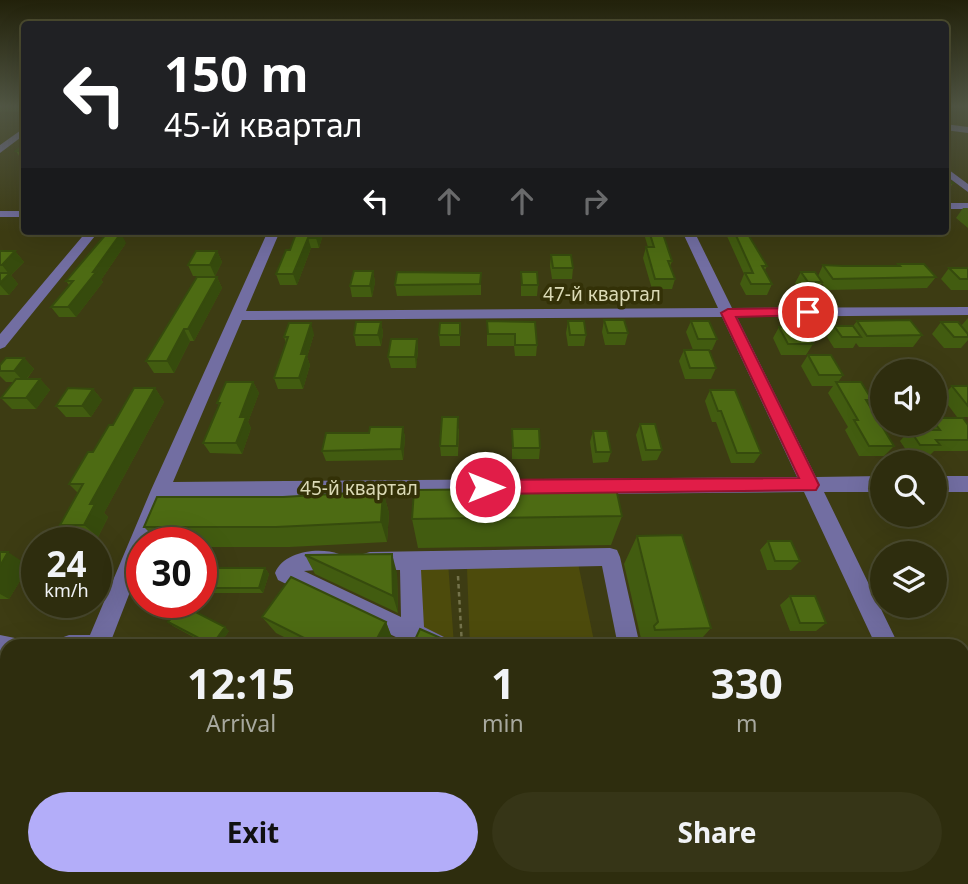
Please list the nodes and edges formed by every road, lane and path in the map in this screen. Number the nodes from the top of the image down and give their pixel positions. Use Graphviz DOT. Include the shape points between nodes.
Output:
graph roads {
  1 [pos="949,173"];
  2 [pos="968,189"];
  3 [pos="949,206"];
  4 [pos="968,206"];
  5 [pos="0,214"];
  6 [pos="21,214"];
  7 [pos="90,235"];
  8 [pos="272,235"];
  9 [pos="690,235"];
  10 [pos="968,311"];
  11 [pos="728,313"];
  12 [pos="237,316"];
  13 [pos="0,344"];
  14 [pos="870,484"];
  15 [pos="947,484"];
  16 [pos="968,484"];
  17 [pos="810,485"];
  18 [pos="160,490"];
  19 [pos="457,559"];
  20 [pos="410,560"];
  21 [pos="100,639"];
  22 [pos="410,639"];
  23 [pos="412,639"];
  24 [pos="462,639"];
  25 [pos="628,639"];
  26 [pos="885,639"];
  1 -- 2 [label="street"];
  3 -- 4 [label="street"];
  5 -- 6 [label="street"];
  7 -- 13 [label="street"];
  8 -- 12 [label="street"];
  9 -- 11 [label="street"];
  10 -- 11 [label="street, 47-й квартал"];
  11 -- 12 [label="street, 47-й квартал"];
  11 -- 17 [label="street"];
  12 -- 18 [label="street"];
  14 -- 17 [label="street, 45-й квартал"];
  15 -- 16 [label="street"];
  17 -- 18 [label="street, 45-й квартал"];
  17 -- 26 [label="street"];
  18 -- 21 [label="street"];
  19 -- 20 [label="street"];
  19 -- 24 [label="path"];
  19 -- 25 [label="street" via="610,557"];
  20 -- 22 [label="street" via="300,562 285,573"];
  20 -- 23 [label="street"];
}
